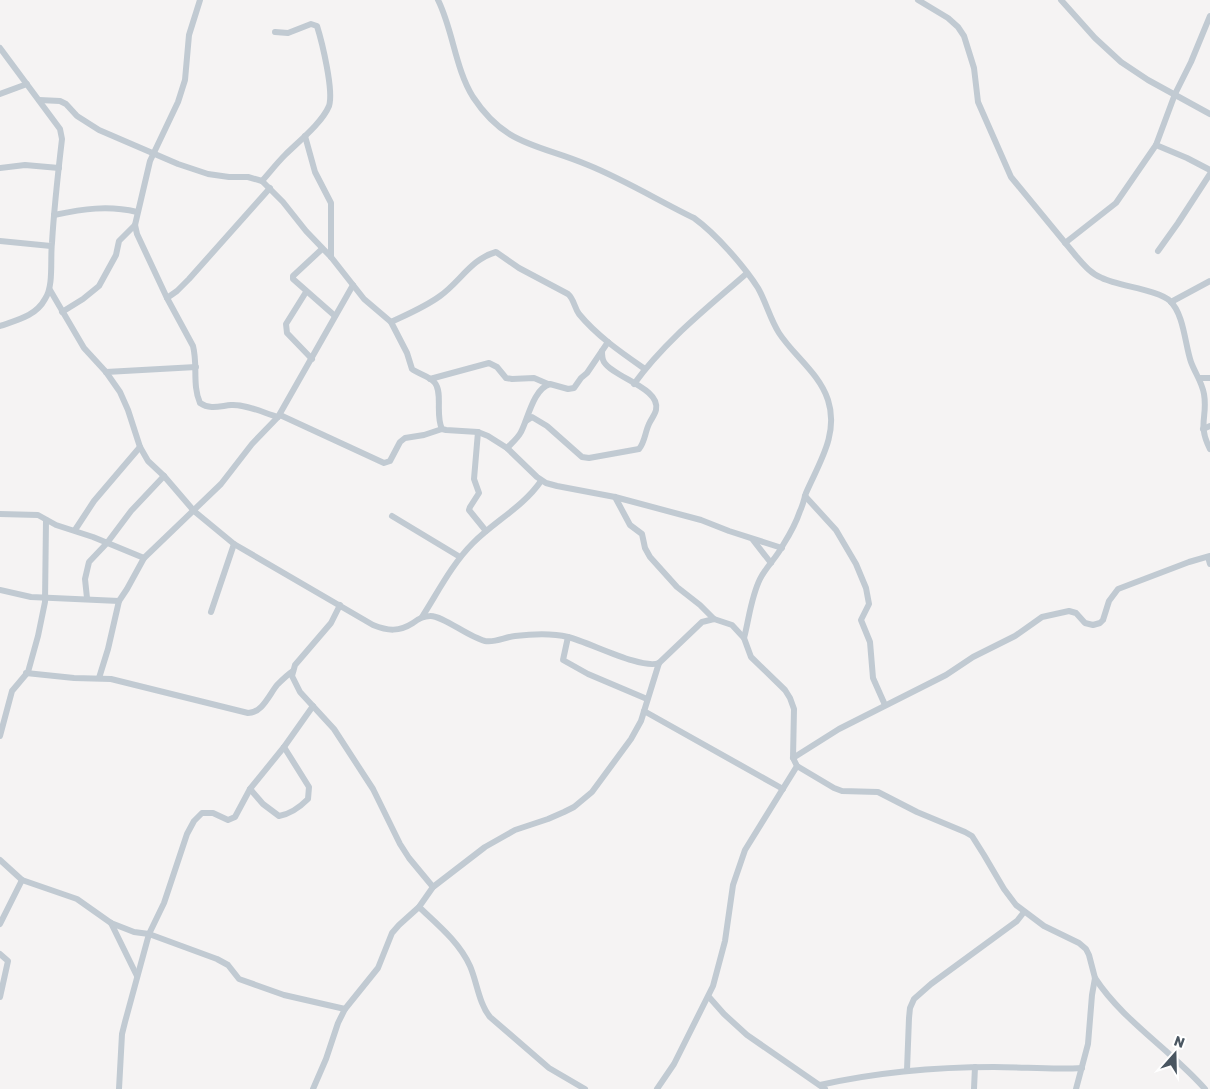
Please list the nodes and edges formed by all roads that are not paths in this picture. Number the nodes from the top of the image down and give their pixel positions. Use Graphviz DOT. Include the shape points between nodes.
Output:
graph roads {
  1 [pos="200,0"];
  2 [pos="438,0"];
  3 [pos="918,0"];
  4 [pos="1061,0"];
  5 [pos="1210,16"];
  6 [pos="275,32"];
  7 [pos="0,48"];
  8 [pos="28,84"];
  9 [pos="0,94"];
  10 [pos="1175,94"];
  11 [pos="39,100"];
  12 [pos="1210,114"];
  13 [pos="305,136"];
  14 [pos="1156,145"];
  15 [pos="154,154"];
  16 [pos="0,168"];
  17 [pos="59,168"];
  18 [pos="1210,172"];
  19 [pos="262,181"];
  20 [pos="270,188"];
  21 [pos="137,212"];
  22 [pos="54,215"];
  23 [pos="135,225"];
  24 [pos="0,241"];
  25 [pos="1065,243"];
  26 [pos="52,246"];
  27 [pos="322,249"];
  28 [pos="1158,251"];
  29 [pos="331,257"];
  30 [pos="746,274"];
  31 [pos="1210,281"];
  32 [pos="353,284"];
  33 [pos="50,290"];
  34 [pos="306,292"];
  35 [pos="167,298"];
  36 [pos="1171,302"];
  37 [pos="62,312"];
  38 [pos="335,316"];
  39 [pos="391,322"];
  40 [pos="0,326"];
  41 [pos="608,342"];
  42 [pos="602,351"];
  43 [pos="312,358"];
  44 [pos="196,366"];
  45 [pos="645,368"];
  46 [pos="106,372"];
  47 [pos="1199,378"];
  48 [pos="1210,378"];
  49 [pos="430,379"];
  50 [pos="548,384"];
  51 [pos="634,384"];
  52 [pos="279,416"];
  53 [pos="526,421"];
  54 [pos="1210,426"];
  55 [pos="442,429"];
  56 [pos="1203,429"];
  57 [pos="478,432"];
  58 [pos="140,447"];
  59 [pos="507,448"];
  60 [pos="1210,449"];
  61 [pos="164,476"];
  62 [pos="541,481"];
  63 [pos="805,496"];
  64 [pos="614,497"];
  65 [pos="194,511"];
  66 [pos="0,514"];
  67 [pos="392,516"];
  68 [pos="46,520"];
  69 [pos="75,530"];
  70 [pos="486,531"];
  71 [pos="753,539"];
  72 [pos="107,543"];
  73 [pos="234,544"];
  74 [pos="782,548"];
  75 [pos="1209,556"];
  76 [pos="460,557"];
  77 [pos="144,558"];
  78 [pos="771,563"];
  79 [pos="1210,564"];
  80 [pos="0,590"];
  81 [pos="44,597"];
  82 [pos="87,598"];
  83 [pos="119,600"];
  84 [pos="340,605"];
  85 [pos="211,612"];
  86 [pos="422,616"];
  87 [pos="714,618"];
  88 [pos="568,637"];
  89 [pos="744,638"];
  90 [pos="659,663"];
  91 [pos="293,670"];
  92 [pos="26,673"];
  93 [pos="99,678"];
  94 [pos="647,699"];
  95 [pos="314,706"];
  96 [pos="885,706"];
  97 [pos="644,711"];
  98 [pos="0,736"];
  99 [pos="284,747"];
  100 [pos="793,758"];
  101 [pos="797,766"];
  102 [pos="784,788"];
  103 [pos="250,790"];
  104 [pos="0,860"];
  105 [pos="22,880"];
  106 [pos="434,887"];
  107 [pos="419,907"];
  108 [pos="1024,912"];
  109 [pos="0,924"];
  110 [pos="111,924"];
  111 [pos="149,934"];
  112 [pos="0,954"];
  113 [pos="137,976"];
  114 [pos="1095,978"];
  115 [pos="0,997"];
  116 [pos="709,997"];
  117 [pos="345,1009"];
  118 [pos="975,1067"];
  119 [pos="1082,1068"];
  120 [pos="907,1070"];
  121 [pos="823,1087"];
  122 [pos="119,1089"];
  123 [pos="313,1089"];
  124 [pos="585,1089"];
  125 [pos="657,1089"];
  126 [pos="974,1089"];
  127 [pos="1076,1089"];
  128 [pos="1205,1089"];
  1 -- 15 [label="street" via="189,35 185,80"];
  2 -- 30 [label="street" via="472,95 499,128 519,140 589,165 694,218 715,236"];
  3 -- 25 [label="street" via="948,18 964,36 974,68 978,102 1004,162 1011,176"];
  4 -- 10 [label="street" via="1110,53 1148,80"];
  5 -- 10 [label="street"];
  6 -- 13 [label="street" via="288,33 313,24 318,29 331,94 328,107"];
  7 -- 8 [label="street"];
  8 -- 9 [label="street"];
  8 -- 11 [label="street"];
  10 -- 12 [label="street"];
  10 -- 14 [label="street"];
  11 -- 15 [label="street" via="60,101 99,130"];
  11 -- 17 [label="street" via="62,133"];
  13 -- 19 [label="street"];
  13 -- 29 [label="street" via="315,172 331,203"];
  14 -- 18 [label="street"];
  14 -- 25 [label="street" via="1116,203"];
  15 -- 19 [label="street" via="208,174"];
  15 -- 21 [label="street"];
  16 -- 17 [label="street" via="25,165"];
  17 -- 22 [label="street"];
  18 -- 28 [label="street"];
  19 -- 20 [label="street"];
  20 -- 27 [label="street"];
  20 -- 35 [label="street" via="183,285"];
  21 -- 22 [label="street" via="102,207"];
  21 -- 23 [label="street"];
  22 -- 26 [label="street"];
  23 -- 35 [label="street"];
  23 -- 37 [label="street" via="119,241 116,255 100,286"];
  24 -- 26 [label="street"];
  25 -- 36 [label="street" via="1086,267 1101,278 1150,292"];
  26 -- 33 [label="street"];
  27 -- 29 [label="street"];
  27 -- 34 [label="street" via="293,276 294,282"];
  29 -- 32 [label="street"];
  30 -- 45 [label="street" via="681,330"];
  30 -- 63 [label="street" via="764,299 778,331 822,386 828,400 828,444"];
  31 -- 36 [label="street"];
  32 -- 38 [label="street"];
  32 -- 39 [label="street" via="364,299"];
  33 -- 37 [label="street"];
  33 -- 40 [label="street" via="32,314"];
  34 -- 38 [label="street"];
  34 -- 43 [label="street" via="286,329"];
  35 -- 44 [label="street" via="193,346"];
  36 -- 47 [label="street" via="1179,316 1187,351"];
  37 -- 46 [label="street" via="84,348"];
  38 -- 43 [label="street"];
  39 -- 41 [label="street" via="441,295 470,266 496,252 568,294 580,315"];
  39 -- 49 [label="street" via="409,366"];
  41 -- 42 [label="street"];
  41 -- 45 [label="street"];
  42 -- 50 [label="street" via="574,388"];
  42 -- 51 [label="street" via="605,364"];
  43 -- 52 [label="street"];
  44 -- 46 [label="street"];
  44 -- 52 [label="street" via="197,392 202,405 216,408 243,406"];
  45 -- 51 [label="street"];
  46 -- 58 [label="street" via="120,392"];
  47 -- 48 [label="street"];
  47 -- 56 [label="street" via="1205,398"];
  49 -- 50 [label="street" via="489,363 506,378 534,378"];
  49 -- 55 [label="street" via="438,389"];
  50 -- 53 [label="street" via="536,398"];
  51 -- 53 [label="street" via="646,390 656,402 642,446 636,450 582,458 541,421 532,417"];
  52 -- 55 [label="street" via="384,463 405,438"];
  52 -- 65 [label="street"];
  53 -- 59 [label="street" via="520,434"];
  54 -- 56 [label="street"];
  55 -- 57 [label="street"];
  56 -- 60 [label="street"];
  57 -- 59 [label="street"];
  57 -- 70 [label="street" via="474,479 479,494 469,510"];
  58 -- 61 [label="street" via="148,461"];
  58 -- 69 [label="street" via="94,501"];
  59 -- 62 [label="street"];
  61 -- 65 [label="street"];
  61 -- 72 [label="street"];
  62 -- 64 [label="street"];
  62 -- 70 [label="street" via="527,499"];
  63 -- 74 [label="street"];
  63 -- 96 [label="street" via="836,530 866,588 869,604 861,620 870,642 873,678"];
  64 -- 71 [label="street" via="701,520"];
  64 -- 87 [label="street" via="630,526 642,534 650,557 677,587"];
  65 -- 73 [label="street"];
  65 -- 77 [label="street"];
  66 -- 68 [label="street" via="36,515"];
  67 -- 76 [label="street"];
  68 -- 69 [label="street"];
  68 -- 81 [label="street"];
  69 -- 72 [label="street"];
  70 -- 76 [label="street"];
  71 -- 74 [label="street"];
  71 -- 78 [label="street"];
  72 -- 77 [label="street"];
  72 -- 82 [label="street" via="89,562 85,579"];
  73 -- 84 [label="street"];
  73 -- 85 [label="street"];
  74 -- 78 [label="street"];
  75 -- 79 [label="street"];
  75 -- 96 [label="street" via="1118,589 1100,623 1085,623 1069,610 1042,616 1015,636"];
  76 -- 86 [label="street"];
  77 -- 83 [label="street"];
  78 -- 89 [label="street" via="758,584"];
  80 -- 81 [label="street"];
  81 -- 82 [label="street"];
  81 -- 92 [label="street" via="38,636"];
  82 -- 83 [label="street"];
  83 -- 93 [label="street"];
  84 -- 86 [label="street" via="373,625 390,631 406,628"];
  84 -- 91 [label="street" via="331,623"];
  86 -- 88 [label="street" via="434,616 466,634 487,641 516,636"];
  87 -- 89 [label="street" via="732,625"];
  87 -- 90 [label="street" via="702,622"];
  88 -- 90 [label="street" via="638,662"];
  88 -- 94 [label="street" via="563,660"];
  89 -- 100 [label="street" via="751,657 790,698 794,709"];
  90 -- 94 [label="street"];
  91 -- 93 [label="street" via="252,713 111,678"];
  91 -- 95 [label="street" via="292,676 300,692"];
  92 -- 93 [label="street"];
  92 -- 98 [label="street" via="12,691"];
  94 -- 97 [label="street"];
  95 -- 99 [label="street"];
  95 -- 106 [label="street" via="339,735 373,789 409,858"];
  96 -- 100 [label="street" via="839,729"];
  97 -- 102 [label="street"];
  97 -- 106 [label="street" via="641,721 599,784 578,804 500,838"];
  99 -- 103 [label="street"];
  99 -- 103 [label="street" via="309,788 308,799 302,806 279,816"];
  100 -- 101 [label="street"];
  101 -- 102 [label="street"];
  101 -- 108 [label="street" via="834,788 878,792 966,832 972,836 1004,889"];
  102 -- 116 [label="street" via="745,850 733,885 726,941"];
  103 -- 111 [label="street" via="231,820 207,812 194,821"];
  104 -- 105 [label="street"];
  105 -- 109 [label="street"];
  105 -- 110 [label="street" via="77,898"];
  106 -- 107 [label="street"];
  107 -- 117 [label="street" via="392,933 378,968"];
  107 -- 124 [label="street" via="461,950 490,1017 549,1068"];
  108 -- 114 [label="street" via="1083,945 1092,962"];
  108 -- 120 [label="street" via="1017,921 914,999 909,1018"];
  110 -- 111 [label="street"];
  110 -- 113 [label="street"];
  111 -- 113 [label="street"];
  111 -- 117 [label="street" via="217,959 228,965 239,979 284,995"];
  112 -- 115 [label="street" via="8,961"];
  113 -- 122 [label="street" via="122,1034"];
  114 -- 119 [label="street" via="1088,1044"];
  114 -- 128 [label="street" via="1117,1006"];
  116 -- 121 [label="street" via="747,1035"];
  116 -- 125 [label="street"];
  117 -- 123 [label="street"];
  118 -- 119 [label="street"];
  118 -- 120 [label="street"];
  118 -- 126 [label="street"];
  119 -- 127 [label="street"];
  120 -- 121 [label="street"];
}
